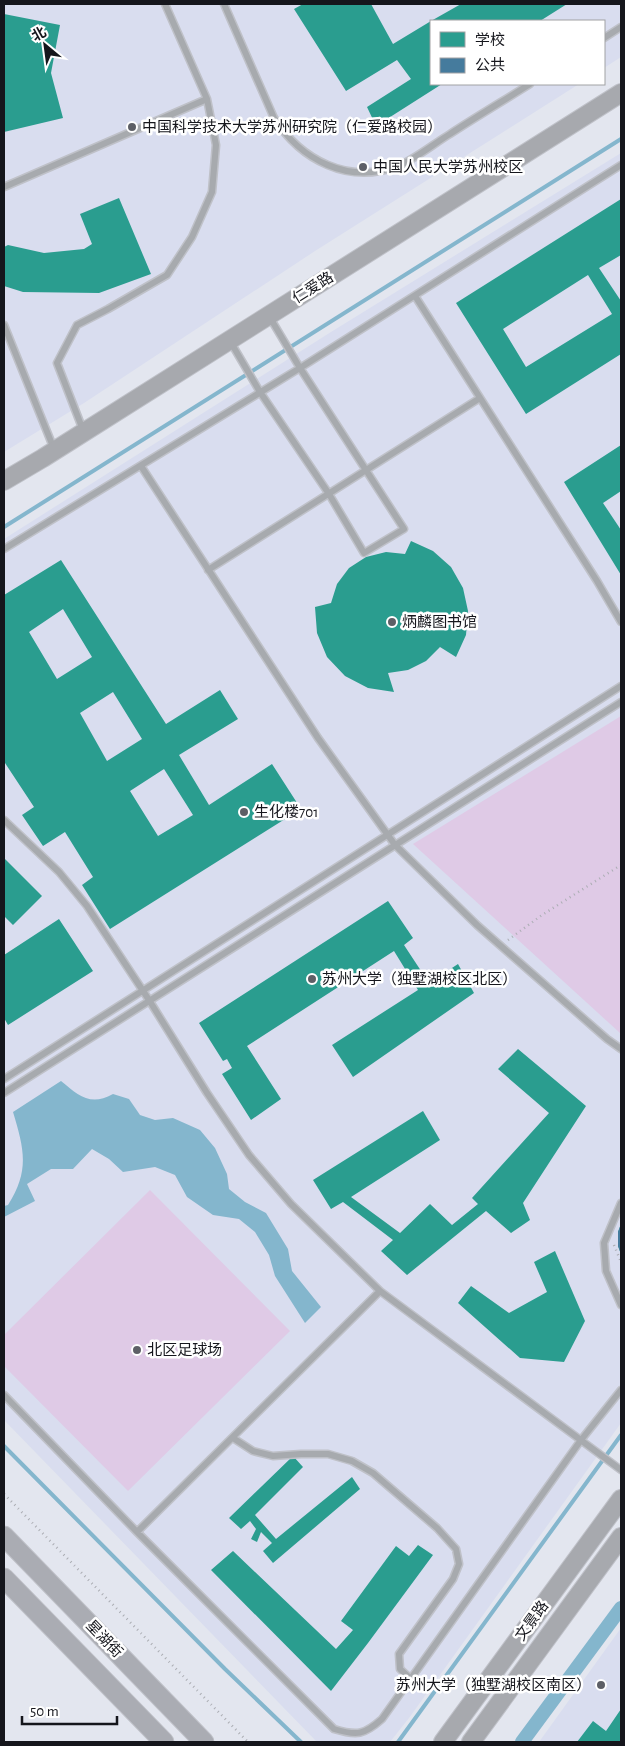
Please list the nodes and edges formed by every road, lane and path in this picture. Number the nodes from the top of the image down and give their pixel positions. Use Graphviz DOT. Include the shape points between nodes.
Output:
graph roads {
  1 [pos="165,4"];
  2 [pos="224,4"];
  3 [pos="621,27"];
  4 [pos="605,37"];
  5 [pos="528,85"];
  6 [pos="621,93"];
  7 [pos="207,99"];
  8 [pos="621,165"];
  9 [pos="4,188"];
  10 [pos="414,296"];
  11 [pos="269,316"];
  12 [pos="4,325"];
  13 [pos="230,340"];
  14 [pos="300,368"];
  15 [pos="260,392"];
  16 [pos="480,398"];
  17 [pos="84,432"];
  18 [pos="54,451"];
  19 [pos="141,466"];
  20 [pos="366,471"];
  21 [pos="4,481"];
  22 [pos="329,494"];
  23 [pos="4,549"];
  24 [pos="208,570"];
  25 [pos="621,622"];
  26 [pos="621,686"];
  27 [pos="621,702"];
  28 [pos="4,820"];
  29 [pos="387,835"];
  30 [pos="395,845"];
  31 [pos="621,865"];
  32 [pos="501,946"];
  33 [pos="143,991"];
  34 [pos="149,1000"];
  35 [pos="621,1049"];
  36 [pos="4,1079"];
  37 [pos="4,1093"];
  38 [pos="621,1203"];
  39 [pos="380,1292"];
  40 [pos="621,1306"];
  41 [pos="621,1390"];
  42 [pos="4,1395"];
  43 [pos="233,1438"];
  44 [pos="581,1440"];
  45 [pos="621,1470"];
  46 [pos="4,1494"];
  47 [pos="621,1499"];
  48 [pos="137,1532"];
  49 [pos="4,1536"];
  50 [pos="621,1537"];
  51 [pos="4,1578"];
  52 [pos="411,1679"];
  53 [pos="164,1742"];
  54 [pos="204,1742"];
  55 [pos="248,1742"];
  56 [pos="444,1742"];
  57 [pos="471,1742"];
  1 -- 7 [label="lane"];
  2 -- 5 [label="lane" via="284,134 313,159 336,169 373,172 398,166"];
  3 -- 4 [label="lane"];
  6 -- 11 [label="main road, 仁爱路"];
  7 -- 9 [label="lane"];
  7 -- 17 [label="lane" via="216,145 212,192 192,237 167,275 76,324 57,363"];
  8 -- 10 [label="lane"];
  10 -- 14 [label="lane"];
  10 -- 16 [label="lane"];
  11 -- 13 [label="main road, 仁爱路"];
  11 -- 14 [label="lane"];
  12 -- 18 [label="lane"];
  13 -- 15 [label="lane"];
  13 -- 17 [label="main road, 仁爱路"];
  14 -- 15 [label="lane"];
  14 -- 20 [label="lane"];
  15 -- 19 [label="lane"];
  15 -- 22 [label="lane"];
  16 -- 20 [label="lane"];
  16 -- 25 [label="lane"];
  17 -- 18 [label="main road, 仁爱路"];
  18 -- 21 [label="main road, 仁爱路"];
  19 -- 23 [label="lane"];
  19 -- 24 [label="lane"];
  20 -- 22 [label="lane"];
  20 -- 22 [label="lane" via="404,530 364,553"];
  22 -- 24 [label="lane"];
  24 -- 29 [label="lane" via="318,738"];
  26 -- 29 [label="lane"];
  27 -- 30 [label="lane"];
  28 -- 33 [label="lane" via="59,872 87,906"];
  29 -- 30 [label="lane"];
  29 -- 33 [label="lane"];
  30 -- 32 [label="lane"];
  30 -- 34 [label="lane"];
  31 -- 32 [label="path" via="542,915"];
  32 -- 35 [label="lane"];
  33 -- 34 [label="lane"];
  33 -- 36 [label="lane"];
  34 -- 37 [label="lane"];
  34 -- 39 [label="lane" via="249,1155 291,1204"];
  38 -- 40 [label="lane" via="604,1243 606,1270"];
  39 -- 43 [label="lane"];
  39 -- 44 [label="lane"];
  41 -- 44 [label="lane"];
  42 -- 48 [label="lane"];
  43 -- 48 [label="lane"];
  43 -- 52 [label="lane" via="253,1451 273,1456 328,1454 352,1461 373,1473 437,1528 456,1549 459,1564 453,1579 399,1654 400,1669"];
  44 -- 45 [label="lane"];
  44 -- 52 [label="lane"];
  46 -- 55 [label="path"];
  47 -- 56 [label="main road, 文景路"];
  48 -- 52 [label="lane" via="334,1729 350,1734 368,1731 382,1719"];
  49 -- 54 [label="main road, 星湖街"];
  50 -- 57 [label="main road, 文景路"];
  51 -- 53 [label="main road, 星湖街"];
}
